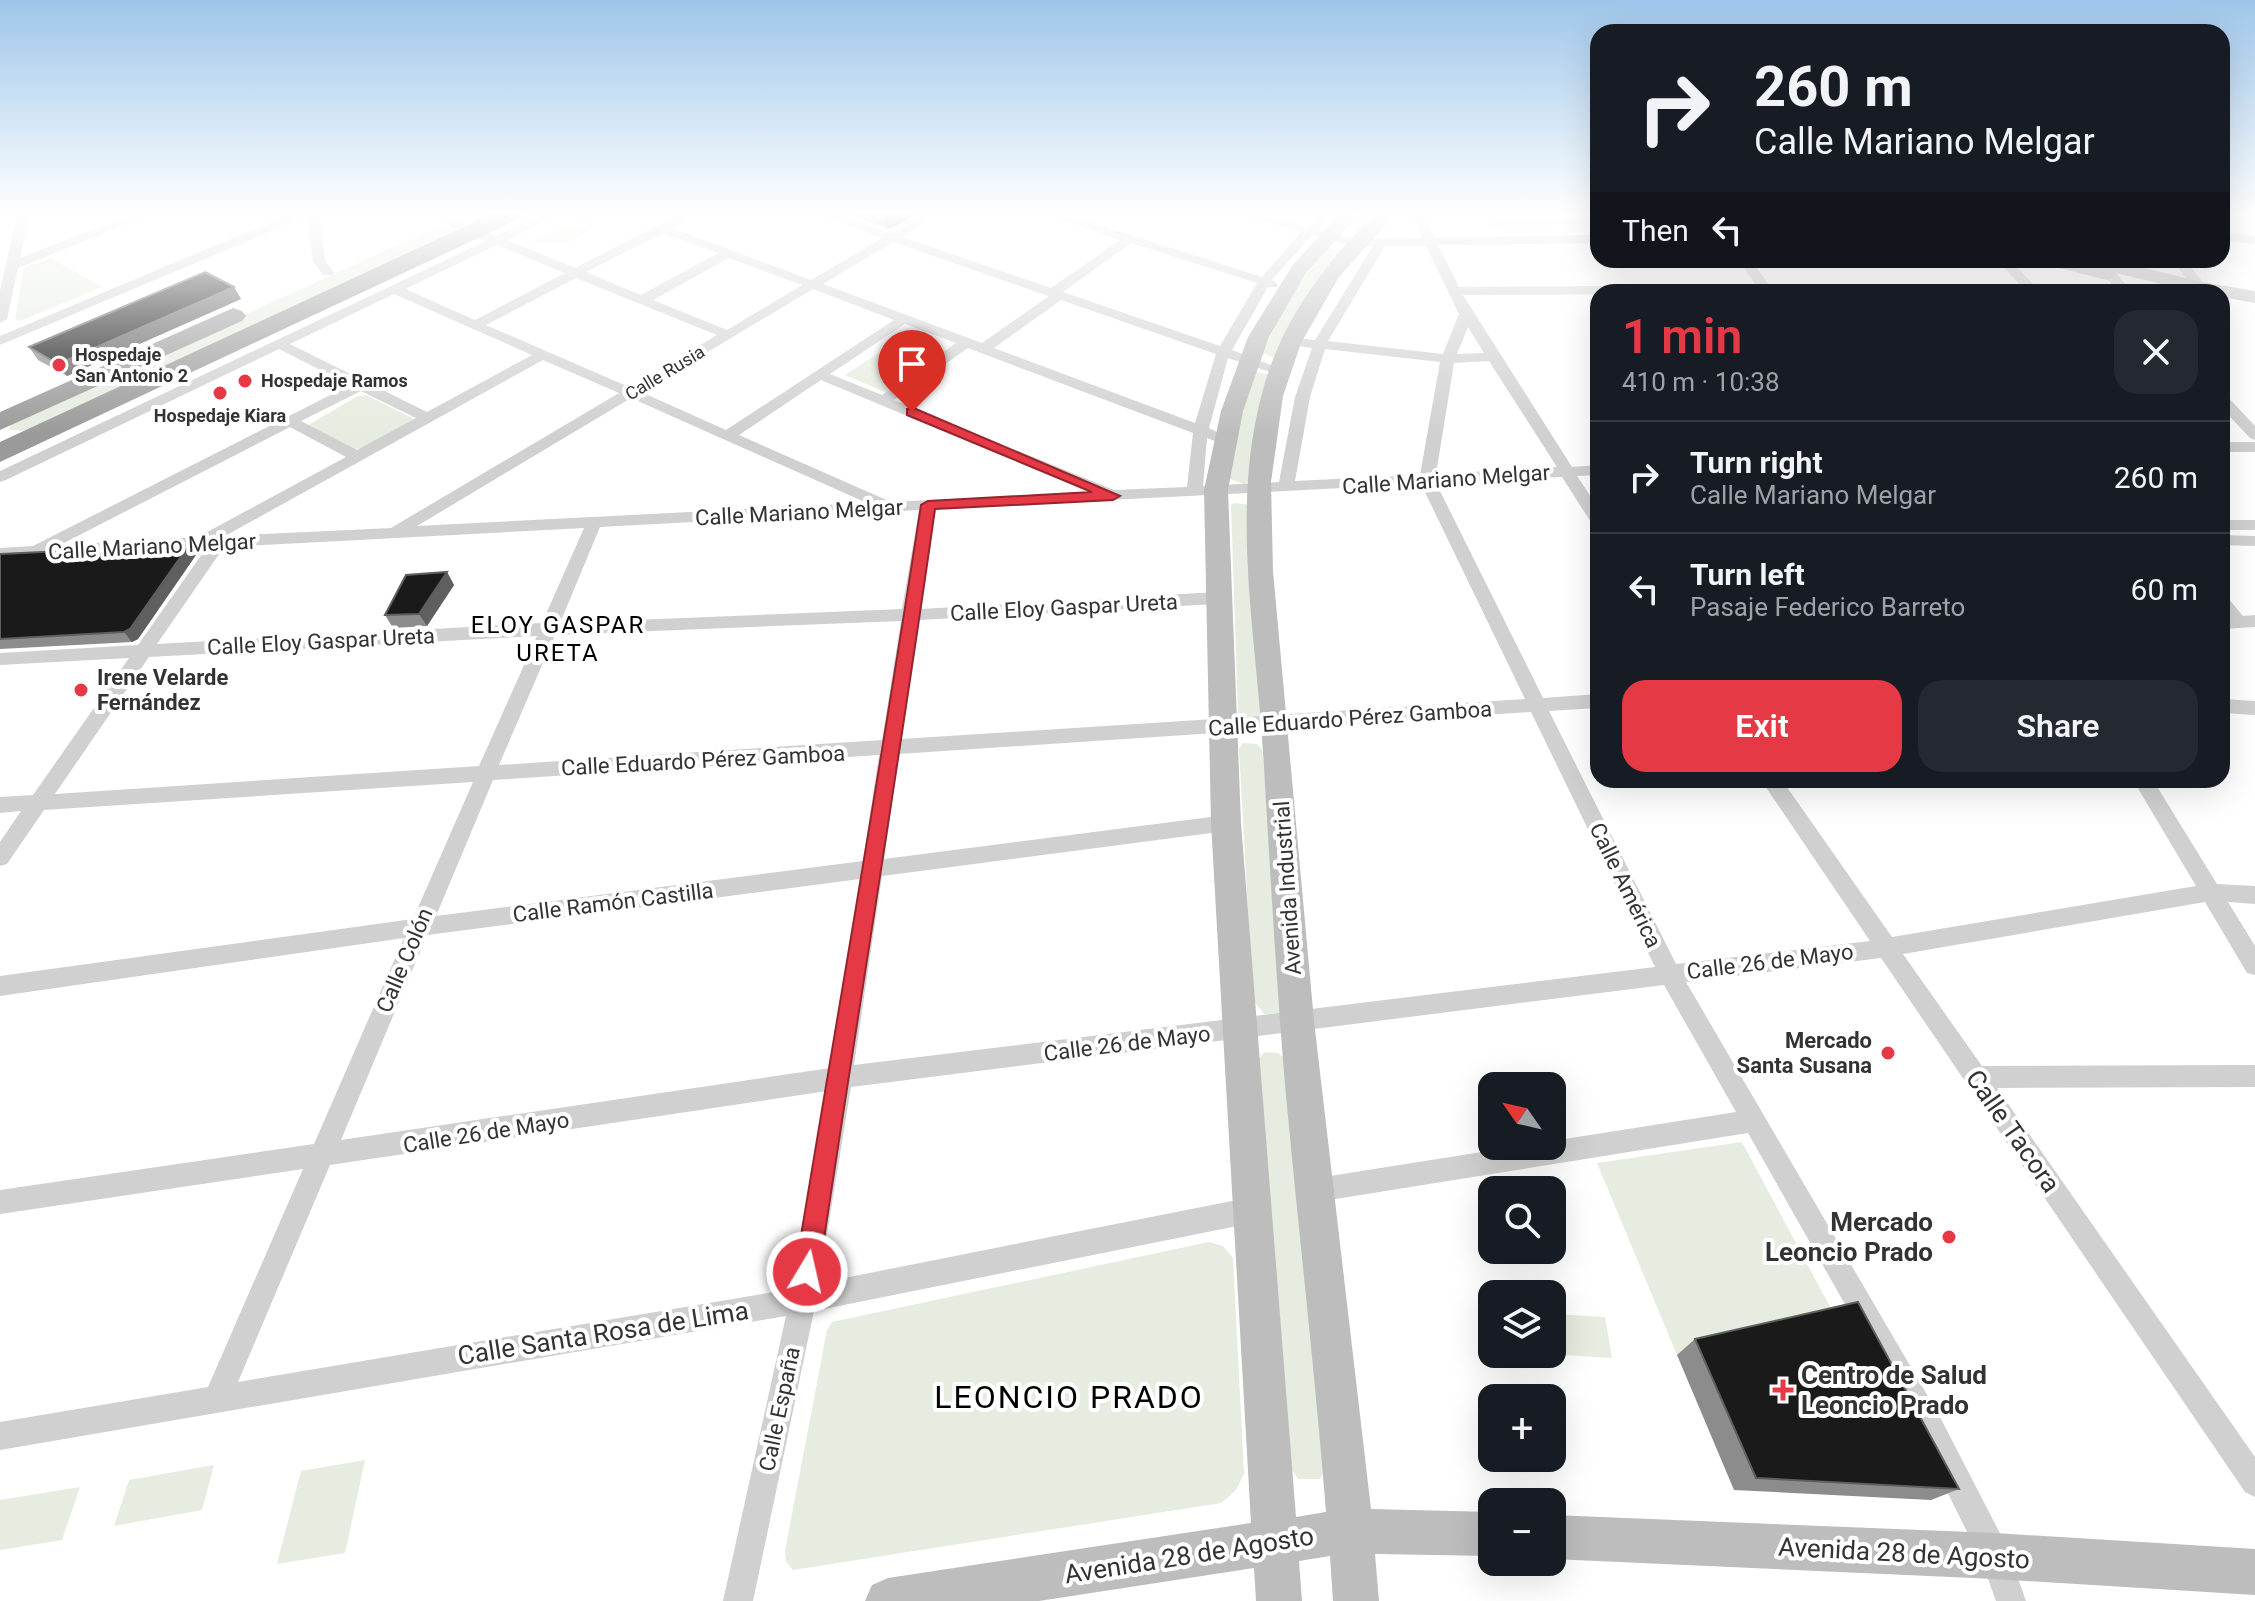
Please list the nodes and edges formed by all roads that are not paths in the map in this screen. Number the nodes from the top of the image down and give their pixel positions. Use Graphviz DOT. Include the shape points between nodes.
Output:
graph roads {
  1 [pos="1274,285"];
  2 [pos="7,286"];
  3 [pos="132,286"];
  4 [pos="343,286"];
  5 [pos="398,286"];
  6 [pos="551,286"];
  7 [pos="607,286"];
  8 [pos="668,286"];
  9 [pos="812,286"];
  10 [pos="815,286"];
  11 [pos="1032,286"];
  12 [pos="1067,286"];
  13 [pos="1321,286"];
  14 [pos="1353,286"];
  15 [pos="1452,286"];
  16 [pos="394,289"];
  17 [pos="1455,291"];
  18 [pos="1590,291"];
  19 [pos="1056,294"];
  20 [pos="2230,294"];
  21 [pos="2255,297"];
  22 [pos="642,300"];
  23 [pos="2230,303"];
  24 [pos="257,305"];
  25 [pos="2255,307"];
  26 [pos="1,312"];
  27 [pos="1466,314"];
  28 [pos="904,319"];
  29 [pos="475,325"];
  30 [pos="728,335"];
  31 [pos="0,341"];
  32 [pos="1290,341"];
  33 [pos="967,342"];
  34 [pos="280,344"];
  35 [pos="1320,345"];
  36 [pos="983,349"];
  37 [pos="1222,353"];
  38 [pos="542,355"];
  39 [pos="1494,357"];
  40 [pos="1448,359"];
  41 [pos="1248,360"];
  42 [pos="1279,371"];
  43 [pos="820,375"];
  44 [pos="361,385"];
  45 [pos="631,393"];
  46 [pos="884,401"];
  47 [pos="2230,408"];
  48 [pos="427,418"];
  49 [pos="290,421"];
  50 [pos="0,422"];
  51 [pos="1211,435"];
  52 [pos="2255,435"];
  53 [pos="727,436"];
  54 [pos="4,447"];
  55 [pos="2230,447"];
  56 [pos="2255,447"];
  57 [pos="356,456"];
  58 [pos="1590,470"];
  59 [pos="1566,471"];
  60 [pos="0,477"];
  61 [pos="1427,481"];
  62 [pos="1273,489"];
  63 [pos="1206,490"];
  64 [pos="1113,496"];
  65 [pos="928,505"];
  66 [pos="889,507"];
  67 [pos="1590,508"];
  68 [pos="594,523"];
  69 [pos="2230,525"];
  70 [pos="2255,525"];
  71 [pos="394,533"];
  72 [pos="2230,540"];
  73 [pos="2255,541"];
  74 [pos="210,543"];
  75 [pos="35,551"];
  76 [pos="0,553"];
  77 [pos="1217,598"];
  78 [pos="910,615"];
  79 [pos="549,629"];
  80 [pos="144,650"];
  81 [pos="0,659"];
  82 [pos="1590,702"];
  83 [pos="1537,705"];
  84 [pos="2230,706"];
  85 [pos="2255,708"];
  86 [pos="1275,724"];
  87 [pos="1222,728"];
  88 [pos="892,749"];
  89 [pos="486,774"];
  90 [pos="1776,788"];
  91 [pos="2148,788"];
  92 [pos="39,804"];
  93 [pos="0,805"];
  94 [pos="1226,823"];
  95 [pos="0,858"];
  96 [pos="870,869"];
  97 [pos="2211,892"];
  98 [pos="2255,895"];
  99 [pos="419,927"];
  100 [pos="1884,948"];
  101 [pos="2255,966"];
  102 [pos="1669,973"];
  103 [pos="0,986"];
  104 [pos="1297,1023"];
  105 [pos="1240,1030"];
  106 [pos="2255,1076"];
  107 [pos="1976,1077"];
  108 [pos="839,1078"];
  109 [pos="1752,1121"];
  110 [pos="319,1158"];
  111 [pos="1317,1190"];
  112 [pos="0,1202"];
  113 [pos="1252,1210"];
  114 [pos="803,1300"];
  115 [pos="217,1398"];
  116 [pos="0,1436"];
  117 [pos="2255,1482"];
  118 [pos="1349,1531"];
  119 [pos="1478,1534"];
  120 [pos="1566,1538"];
  121 [pos="1275,1541"];
  122 [pos="1995,1556"];
  123 [pos="2255,1572"];
  124 [pos="738,1601"];
  125 [pos="888,1601"];
  126 [pos="1279,1601"];
  127 [pos="1356,1601"];
  128 [pos="2011,1601"];
  1 -- 37 [label="street"];
  1 -- 41 [label="main road"];
  2 -- 26 [label="street"];
  3 -- 31 [label="street"];
  4 -- 54 [label="highway"];
  5 -- 16 [label="street"];
  6 -- 29 [label="street"];
  7 -- 22 [label="street"];
  8 -- 22 [label="street"];
  9 -- 30 [label="street, Calle Rusia"];
  10 -- 28 [label="street"];
  11 -- 19 [label="street"];
  12 -- 19 [label="street"];
  13 -- 32 [label="main road, Avenida Industrial"];
  14 -- 35 [label="street"];
  15 -- 17 [label="street"];
  16 -- 29 [label="street"];
  16 -- 34 [label="street"];
  17 -- 18 [label="street"];
  17 -- 27 [label="street"];
  19 -- 36 [label="street"];
  19 -- 37 [label="street"];
  20 -- 21 [label="main road"];
  22 -- 30 [label="street"];
  23 -- 25 [label="main road"];
  24 -- 50 [label="highway"];
  27 -- 39 [label="street"];
  27 -- 40 [label="street"];
  28 -- 33 [label="street"];
  28 -- 43 [label="street"];
  29 -- 38 [label="street"];
  30 -- 45 [label="street, Calle Rusia"];
  32 -- 35 [label="street"];
  32 -- 42 [label="main road, Avenida Industrial"];
  33 -- 36 [label="street"];
  33 -- 46 [label="street"];
  34 -- 44 [label="street"];
  34 -- 60 [label="street"];
  35 -- 40 [label="street"];
  35 -- 62 [label="street"];
  36 -- 51 [label="street"];
  37 -- 41 [label="street"];
  37 -- 51 [label="street"];
  38 -- 45 [label="street"];
  38 -- 48 [label="street"];
  39 -- 40 [label="street"];
  39 -- 59 [label="street"];
  40 -- 61 [label="street"];
  41 -- 42 [label="street"];
  41 -- 51 [label="main road"];
  42 -- 62 [label="main road, Avenida Industrial" via="1265,427"];
  43 -- 46 [label="street"];
  43 -- 53 [label="street"];
  44 -- 48 [label="street"];
  44 -- 49 [label="street"];
  45 -- 53 [label="street"];
  45 -- 71 [label="street, Calle Rusia"];
  46 -- 64 [label="street"];
  47 -- 52 [label="street"];
  48 -- 57 [label="street"];
  49 -- 57 [label="street"];
  49 -- 75 [label="street"];
  51 -- 63 [label="main road"];
  53 -- 66 [label="street"];
  55 -- 56 [label="street"];
  57 -- 74 [label="street"];
  58 -- 59 [label="street, Calle Mariano Melgar"];
  59 -- 61 [label="street, Calle Mariano Melgar"];
  59 -- 67 [label="street"];
  61 -- 62 [label="street, Calle Mariano Melgar"];
  61 -- 83 [label="street, Calle América"];
  62 -- 63 [label="street, Calle Mariano Melgar"];
  62 -- 86 [label="main road, Avenida Industrial" via="1263,593"];
  63 -- 64 [label="street, Calle Mariano Melgar"];
  63 -- 77 [label="main road"];
  64 -- 65 [label="street, Calle Mariano Melgar"];
  65 -- 66 [label="street, Calle Mariano Melgar"];
  65 -- 78 [label="street, Calle España"];
  66 -- 68 [label="street, Calle Mariano Melgar"];
  68 -- 71 [label="street, Calle Mariano Melgar"];
  68 -- 79 [label="street, Calle Colón"];
  69 -- 70 [label="street"];
  71 -- 74 [label="street, Calle Mariano Melgar"];
  72 -- 73 [label="street"];
  74 -- 75 [label="street, Calle Mariano Melgar"];
  74 -- 80 [label="street"];
  75 -- 76 [label="street, Calle Mariano Melgar"];
  77 -- 78 [label="street, Calle Eloy Gaspar Ureta"];
  77 -- 87 [label="main road"];
  78 -- 79 [label="street, Calle Eloy Gaspar Ureta"];
  78 -- 88 [label="street, Calle España"];
  79 -- 80 [label="street, Calle Eloy Gaspar Ureta"];
  79 -- 89 [label="street, Calle Colón"];
  80 -- 81 [label="street, Calle Eloy Gaspar Ureta"];
  80 -- 92 [label="street"];
  82 -- 83 [label="street, Calle Eduardo Pérez Gamboa"];
  83 -- 86 [label="street, Calle Eduardo Pérez Gamboa"];
  83 -- 102 [label="street, Calle América"];
  84 -- 85 [label="street"];
  86 -- 87 [label="street, Calle Eduardo Pérez Gamboa"];
  86 -- 104 [label="main road, Avenida Industrial"];
  87 -- 88 [label="street, Calle Eduardo Pérez Gamboa"];
  87 -- 94 [label="main road"];
  88 -- 89 [label="street, Calle Eduardo Pérez Gamboa"];
  88 -- 96 [label="street, Calle España"];
  89 -- 92 [label="street, Calle Eduardo Pérez Gamboa"];
  89 -- 99 [label="street, Calle Colón"];
  90 -- 100 [label="street, Calle Tacora"];
  91 -- 97 [label="street"];
  92 -- 93 [label="street, Calle Eduardo Pérez Gamboa"];
  92 -- 95 [label="street"];
  94 -- 96 [label="street, Calle Ramón Castilla"];
  94 -- 105 [label="main road"];
  96 -- 99 [label="street, Calle Ramón Castilla"];
  96 -- 108 [label="street, Calle España"];
  97 -- 98 [label="street, Calle 26 de Mayo"];
  97 -- 100 [label="street, Calle 26 de Mayo"];
  97 -- 101 [label="street"];
  99 -- 103 [label="street, Calle Ramón Castilla"];
  99 -- 110 [label="street, Calle Colón"];
  100 -- 102 [label="street, Calle 26 de Mayo"];
  100 -- 107 [label="street, Calle Tacora"];
  102 -- 104 [label="street, Calle 26 de Mayo"];
  102 -- 109 [label="street, Calle América"];
  104 -- 105 [label="street, Calle 26 de Mayo"];
  104 -- 111 [label="main road, Avenida Industrial"];
  105 -- 108 [label="street, Calle 26 de Mayo"];
  105 -- 113 [label="main road"];
  106 -- 107 [label="street"];
  107 -- 117 [label="street, Calle Tacora"];
  108 -- 110 [label="street, Calle 26 de Mayo"];
  108 -- 114 [label="street, Calle España"];
  109 -- 111 [label="street"];
  109 -- 122 [label="street, Calle América" via="1930,1427"];
  110 -- 112 [label="street, Calle 26 de Mayo"];
  110 -- 115 [label="street, Calle Colón"];
  111 -- 118 [label="main road, Avenida Industrial"];
  113 -- 114 [label="street, Calle Santa Rosa de Lima"];
  113 -- 121 [label="main road"];
  114 -- 115 [label="street, Calle Santa Rosa de Lima"];
  114 -- 124 [label="street, Calle España"];
  115 -- 116 [label="street, Calle Santa Rosa de Lima"];
  118 -- 119 [label="main road, Avenida 28 de Agosto"];
  118 -- 121 [label="main road, Avenida 28 de Agosto"];
  118 -- 127 [label="main road, Avenida Industrial"];
  120 -- 122 [label="main road, Avenida 28 de Agosto"];
  121 -- 125 [label="main road, Avenida 28 de Agosto"];
  121 -- 126 [label="main road"];
  122 -- 123 [label="main road, Avenida 28 de Agosto"];
  122 -- 128 [label="street, Calle América"];
}
